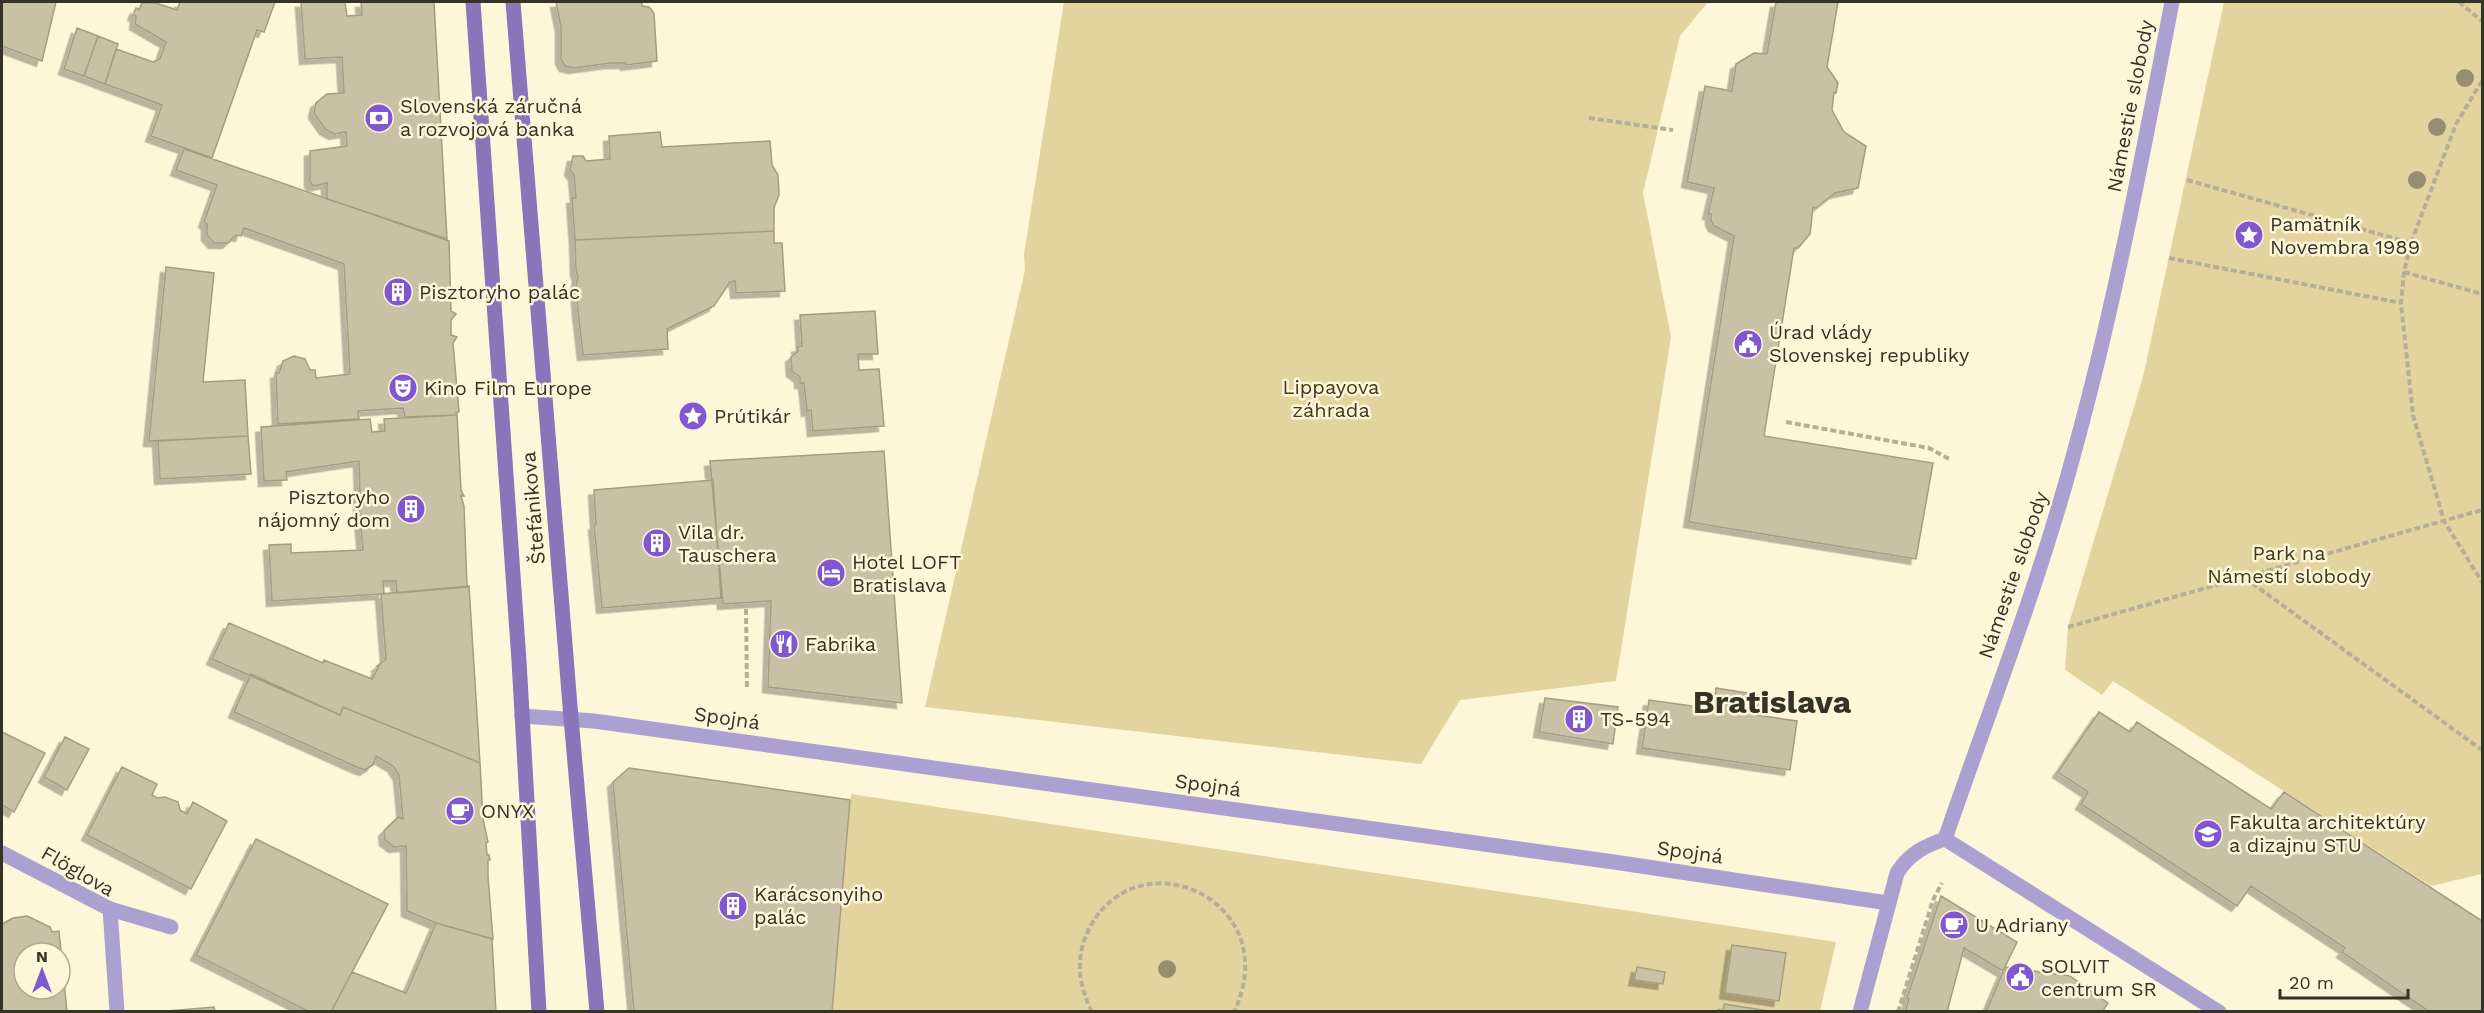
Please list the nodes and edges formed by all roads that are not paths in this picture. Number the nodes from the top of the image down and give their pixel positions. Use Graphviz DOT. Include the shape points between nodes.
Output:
graph roads {
  1 [pos="473,2"];
  2 [pos="513,2"];
  3 [pos="2172,2"];
  4 [pos="522,716"];
  5 [pos="571,718"];
  6 [pos="1945,839"];
  7 [pos="2,852"];
  8 [pos="1888,903"];
  9 [pos="110,909"];
  10 [pos="171,927"];
  11 [pos="117,1011"];
  12 [pos="539,1011"];
  13 [pos="597,1011"];
  14 [pos="1860,1011"];
  15 [pos="2219,1011"];
  1 -- 4 [label="main road, Štefánikova"];
  2 -- 5 [label="main road, Štefánikova"];
  3 -- 6 [label="street, Námestie slobody" via="2128,229 2074,453 2055,521"];
  4 -- 5 [label="street, Spojná"];
  4 -- 12 [label="main road, Štefánikova"];
  5 -- 8 [label="street, Spojná"];
  5 -- 13 [label="main road, Štefánikova"];
  6 -- 8 [label="street" via="1927,845 1905,861"];
  6 -- 15 [label="street"];
  7 -- 9 [label="street, Flöglova"];
  8 -- 14 [label="street"];
  9 -- 10 [label="street"];
  9 -- 11 [label="street, Flöglova"];
}
